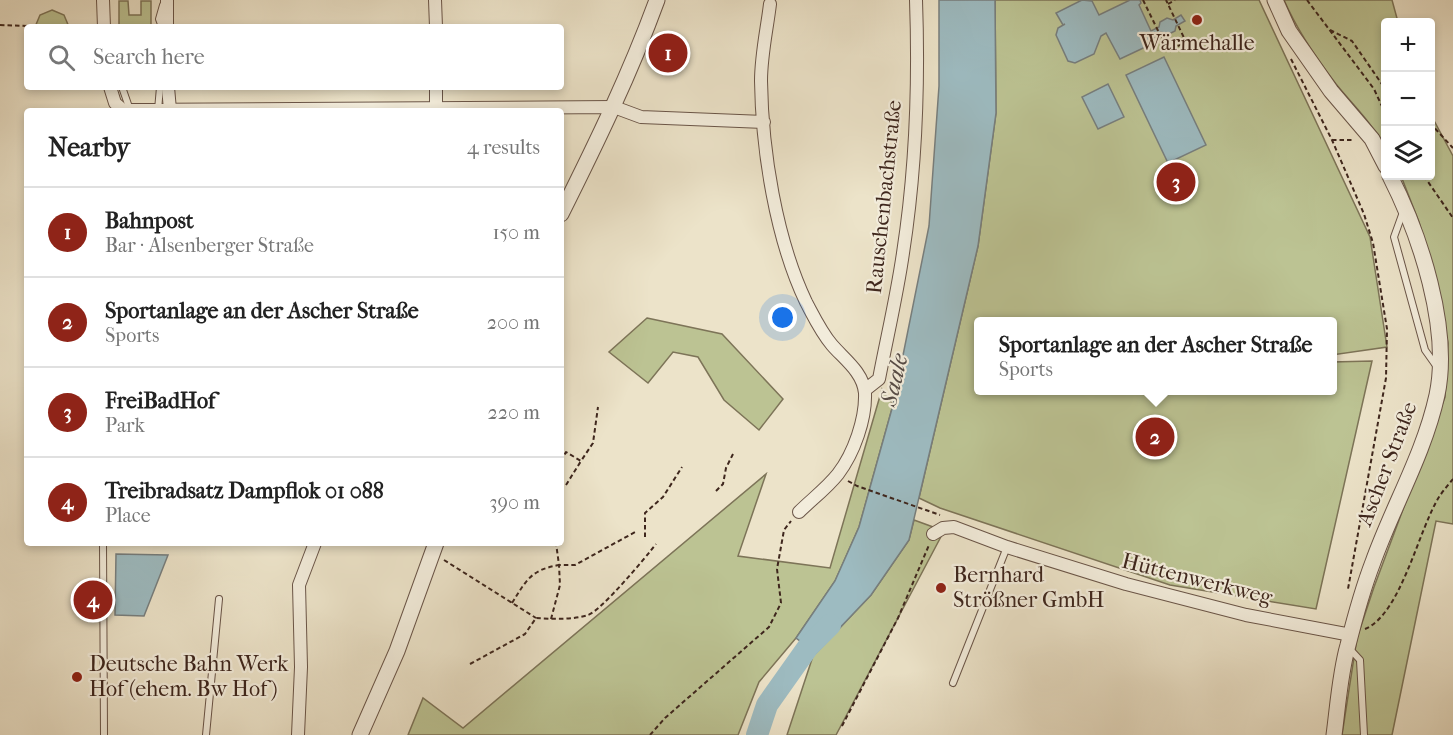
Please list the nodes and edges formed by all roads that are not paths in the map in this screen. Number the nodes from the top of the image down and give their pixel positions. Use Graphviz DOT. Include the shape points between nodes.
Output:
graph roads {
  1 [pos="167,0"];
  2 [pos="435,0"];
  3 [pos="657,0"];
  4 [pos="916,0"];
  5 [pos="1275,0"];
  6 [pos="104,1"];
  7 [pos="769,2"];
  8 [pos="104,24"];
  9 [pos="108,24"];
  10 [pos="161,24"];
  11 [pos="167,24"];
  12 [pos="436,24"];
  13 [pos="111,90"];
  14 [pos="122,90"];
  15 [pos="161,90"];
  16 [pos="167,90"];
  17 [pos="436,90"];
  18 [pos="614,107"];
  19 [pos="122,108"];
  20 [pos="125,108"];
  21 [pos="164,108"];
  22 [pos="164,108"];
  23 [pos="436,108"];
  24 [pos="525,108"];
  25 [pos="764,122"];
  26 [pos="1381,156"];
  27 [pos="1392,180"];
  28 [pos="1405,206"];
  29 [pos="564,208"];
  30 [pos="1439,371"];
  31 [pos="865,390"];
  32 [pos="799,512"];
  33 [pos="933,534"];
  34 [pos="103,546"];
  35 [pos="314,546"];
  36 [pos="1007,547"];
  37 [pos="434,548"];
  38 [pos="219,599"];
  39 [pos="1349,641"];
  40 [pos="953,683"];
  41 [pos="104,735"];
  42 [pos="206,735"];
  43 [pos="298,735"];
  44 [pos="360,735"];
  45 [pos="1334,735"];
  46 [pos="1364,735"];
  1 -- 10 [label="lane" via="159,19"];
  1 -- 11 [label="street"];
  2 -- 12 [label="street"];
  3 -- 18 [label="street"];
  4 -- 31 [label="street, Rauschenbachstraße" via="915,144 903,252 879,379"];
  5 -- 26 [label="street" via="1289,31 1372,139"];
  6 -- 8 [label="street"];
  6 -- 9 [label="lane" via="110,14"];
  7 -- 25 [label="street" via="761,79"];
  13 -- 19 [label="street" via="115,103"];
  14 -- 20 [label="lane"];
  15 -- 21 [label="lane"];
  16 -- 22 [label="street"];
  17 -- 23 [label="street"];
  18 -- 24 [label="street"];
  18 -- 25 [label="street" via="641,117"];
  18 -- 29 [label="street"];
  25 -- 31 [label="street" via="771,184 796,280 819,327 849,361"];
  27 -- 28 [label="street, Ascher Straße"];
  28 -- 30 [label="street, Ascher Straße" via="1428,279 1441,342"];
  28 -- 30 [label="lane" via="1394,237 1425,350"];
  30 -- 39 [label="street, Ascher Straße" via="1437,394 1422,444 1373,562"];
  31 -- 32 [label="street" via="864,407 847,459 837,475"];
  33 -- 36 [label="street, Hüttenwerkweg" via="954,527"];
  34 -- 41 [label="lane"];
  35 -- 43 [label="street" via="299,585"];
  36 -- 39 [label="street, Hüttenwerkweg" via="1126,584"];
  36 -- 40 [label="lane"];
  37 -- 44 [label="street" via="397,651"];
  38 -- 42 [label="lane"];
  39 -- 45 [label="street, Ascher Straße"];
  39 -- 46 [label="lane" via="1360,660"];
}
